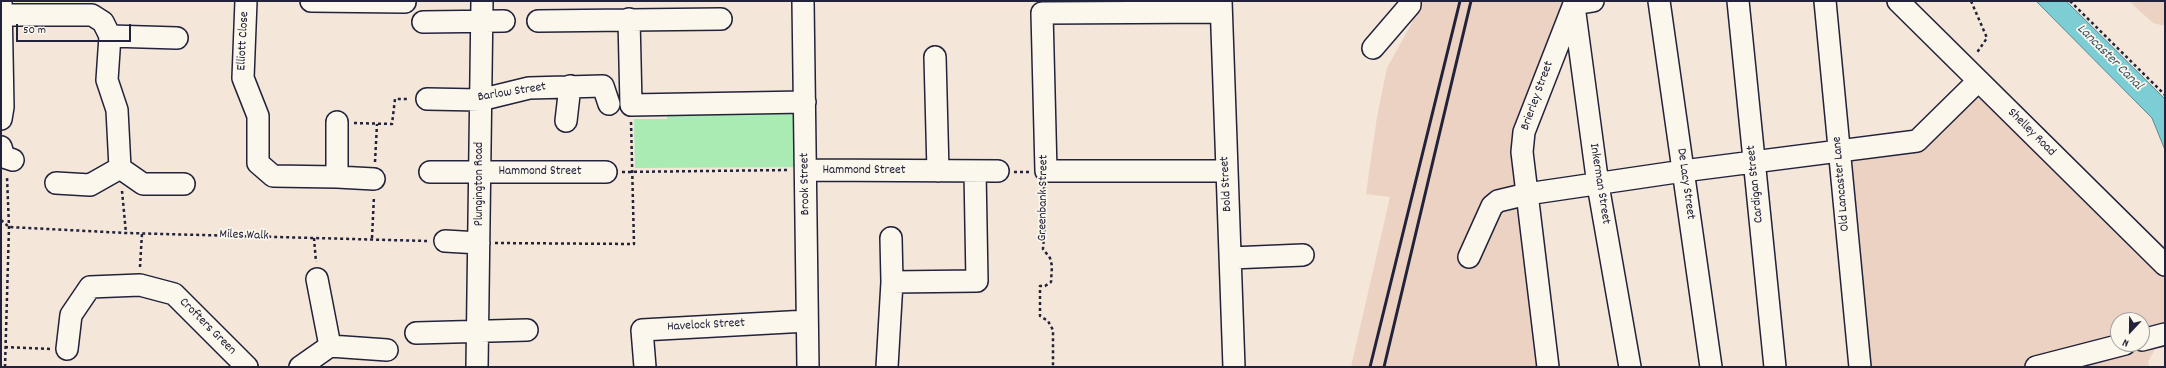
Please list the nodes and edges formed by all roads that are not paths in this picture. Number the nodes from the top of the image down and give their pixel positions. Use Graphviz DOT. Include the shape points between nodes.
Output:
graph roads {
  1 [pos="246,1"];
  2 [pos="311,1"];
  3 [pos="803,1"];
  4 [pos="1410,1"];
  5 [pos="1659,1"];
  6 [pos="1738,1"];
  7 [pos="1825,1"];
  8 [pos="1898,1"];
  9 [pos="405,2"];
  10 [pos="1580,2"];
  11 [pos="1221,7"];
  12 [pos="482,11"];
  13 [pos="1,16"];
  14 [pos="629,19"];
  15 [pos="721,19"];
  16 [pos="538,20"];
  17 [pos="504,21"];
  18 [pos="423,22"];
  19 [pos="110,36"];
  20 [pos="177,38"];
  21 [pos="1372,48"];
  22 [pos="936,57"];
  23 [pos="1972,74"];
  24 [pos="570,86"];
  25 [pos="427,99"];
  26 [pos="480,100"];
  27 [pos="805,102"];
  28 [pos="609,104"];
  29 [pos="1,119"];
  30 [pos="566,121"];
  31 [pos="337,122"];
  32 [pos="1839,151"];
  33 [pos="1753,163"];
  34 [pos="120,168"];
  35 [pos="806,170"];
  36 [pos="938,171"];
  37 [pos="975,171"];
  38 [pos="998,171"];
  39 [pos="1226,171"];
  40 [pos="1683,171"];
  41 [pos="430,172"];
  42 [pos="480,172"];
  43 [pos="606,172"];
  44 [pos="337,177"];
  45 [pos="374,179"];
  46 [pos="56,183"];
  47 [pos="184,184"];
  48 [pos="1598,185"];
  49 [pos="1527,194"];
  50 [pos="891,238"];
  51 [pos="445,242"];
  52 [pos="479,243"];
  53 [pos="1303,256"];
  54 [pos="1469,257"];
  55 [pos="1231,258"];
  56 [pos="2165,265"];
  57 [pos="317,279"];
  58 [pos="892,282"];
  59 [pos="807,321"];
  60 [pos="526,330"];
  61 [pos="477,331"];
  62 [pos="416,333"];
  63 [pos="2165,334"];
  64 [pos="2150,338"];
  65 [pos="330,346"];
  66 [pos="2110,348"];
  67 [pos="67,349"];
  68 [pos="388,350"];
  69 [pos="247,367"];
  70 [pos="300,367"];
  71 [pos="477,367"];
  72 [pos="645,367"];
  73 [pos="808,367"];
  74 [pos="887,367"];
  75 [pos="1234,367"];
  76 [pos="1548,367"];
  77 [pos="1630,367"];
  78 [pos="1711,367"];
  79 [pos="1775,367"];
  80 [pos="1860,367"];
  81 [pos="2036,367"];
  1 -- 44 [label="street, Elliott Close" via="243,78 258,116 258,163 273,176"];
  2 -- 9 [label="street"];
  3 -- 27 [label="street, Brook Street"];
  4 -- 21 [label="street" via="1410,5"];
  5 -- 40 [label="street, De Lacy Street"];
  6 -- 33 [label="street, Cardigan Street"];
  7 -- 32 [label="street, Old Lancaster Lane"];
  8 -- 23 [label="street, Shelley Road"];
  10 -- 48 [label="street, Inkerman Street"];
  10 -- 49 [label="street, Brierley Street" via="1524,132 1522,152"];
  11 -- 39 [label="street, Bold Street"];
  11 -- 39 [label="street, Greenbank Street" via="1042,13 1046,171"];
  12 -- 17 [label="street"];
  12 -- 18 [label="street"];
  12 -- 26 [label="street, Plungington Road"];
  13 -- 19 [label="street" via="92,15 102,22"];
  13 -- 29 [label="street"];
  14 -- 15 [label="street"];
  14 -- 16 [label="street"];
  14 -- 27 [label="street" via="631,105"];
  19 -- 20 [label="street"];
  19 -- 34 [label="street" via="107,80 117,110"];
  22 -- 36 [label="street"];
  23 -- 32 [label="street" via="1917,141"];
  23 -- 56 [label="street, Shelley Road"];
  24 -- 26 [label="street, Barlow Street" via="529,88"];
  24 -- 28 [label="street, Barlow Street" via="603,86"];
  24 -- 30 [label="street"];
  25 -- 26 [label="street, Barlow Street"];
  26 -- 42 [label="street, Plungington Road"];
  27 -- 35 [label="street, Brook Street"];
  31 -- 44 [label="street"];
  32 -- 33 [label="street"];
  32 -- 80 [label="street, Old Lancaster Lane"];
  33 -- 40 [label="street"];
  33 -- 79 [label="street, Cardigan Street"];
  34 -- 46 [label="street" via="90,185"];
  34 -- 47 [label="street" via="143,184"];
  35 -- 36 [label="street, Hammond Street"];
  35 -- 59 [label="street, Brook Street"];
  36 -- 37 [label="street, Hammond Street"];
  37 -- 38 [label="street, Hammond Street"];
  37 -- 58 [label="street" via="977,281"];
  39 -- 55 [label="street, Bold Street"];
  40 -- 48 [label="street"];
  40 -- 78 [label="street, De Lacy Street"];
  41 -- 42 [label="street, Hammond Street"];
  42 -- 43 [label="street, Hammond Street" via="566,163"];
  42 -- 52 [label="street, Plungington Road"];
  44 -- 45 [label="street, Elliott Close"];
  48 -- 49 [label="street"];
  48 -- 77 [label="street, Inkerman Street"];
  49 -- 54 [label="street" via="1502,200 1492,206"];
  49 -- 76 [label="street, Brierley Street"];
  50 -- 58 [label="street"];
  51 -- 52 [label="street"];
  52 -- 61 [label="street, Plungington Road"];
  53 -- 55 [label="street"];
  55 -- 75 [label="street, Bold Street"];
  57 -- 65 [label="street"];
  58 -- 74 [label="street"];
  59 -- 72 [label="street, Havelock Street" via="642,330"];
  59 -- 73 [label="street, Brook Street"];
  60 -- 61 [label="street"];
  61 -- 62 [label="street"];
  61 -- 71 [label="street, Plungington Road"];
  63 -- 64 [label="street"];
  65 -- 68 [label="street"];
  65 -- 70 [label="street"];
  66 -- 81 [label="street"];
  67 -- 69 [label="street, Crofters Green" via="71,315 90,287 140,285 174,294"];
}
